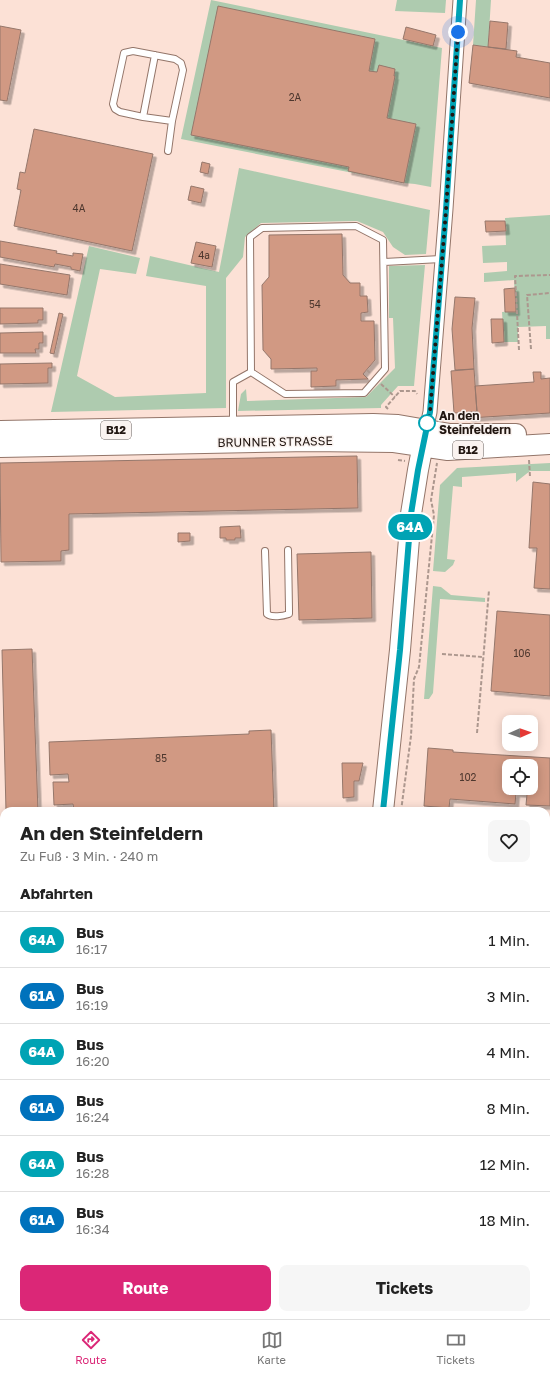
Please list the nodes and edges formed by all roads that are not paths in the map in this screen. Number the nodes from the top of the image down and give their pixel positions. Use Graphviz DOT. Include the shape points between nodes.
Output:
graph roads {
  1 [pos="460,0"];
  2 [pos="155,55"];
  3 [pos="143,116"];
  4 [pos="172,121"];
  5 [pos="168,151"];
  6 [pos="441,259"];
  7 [pos="384,262"];
  8 [pos="251,372"];
  9 [pos="0,431"];
  10 [pos="550,432"];
  11 [pos="233,435"];
  12 [pos="424,438"];
  13 [pos="550,444"];
  14 [pos="0,447"];
  15 [pos="288,550"];
  16 [pos="265,551"];
  17 [pos="389,807"];
  1 -- 6 [label="street"];
  2 -- 3 [label="lane"];
  2 -- 3 [label="lane" via="133,51 124,53 113,104 120,112"];
  2 -- 4 [label="lane" via="175,60 181,64 183,70"];
  3 -- 4 [label="lane"];
  4 -- 5 [label="lane"];
  6 -- 7 [label="lane"];
  6 -- 12 [label="street" via="430,412"];
  7 -- 8 [label="lane" via="385,368 364,393 285,394"];
  7 -- 8 [label="lane" via="383,240 356,226 262,228 250,237"];
  8 -- 11 [label="lane" via="233,382"];
  9 -- 11 [label="main road, BRUNNER STRASSE / B12"];
  10 -- 12 [label="main road, BRUNNER STRASSE / B12" via="507,435 450,434"];
  11 -- 12 [label="main road, BRUNNER STRASSE / B12" via="372,424 398,425"];
  11 -- 14 [label="main road, BRUNNER STRASSE / B12"];
  12 -- 13 [label="main road, BRUNNER STRASSE / B12" via="448,450"];
  12 -- 17 [label="main road" via="411,514"];
  15 -- 16 [label="lane" via="289,614 271,617 268,614"];
}
